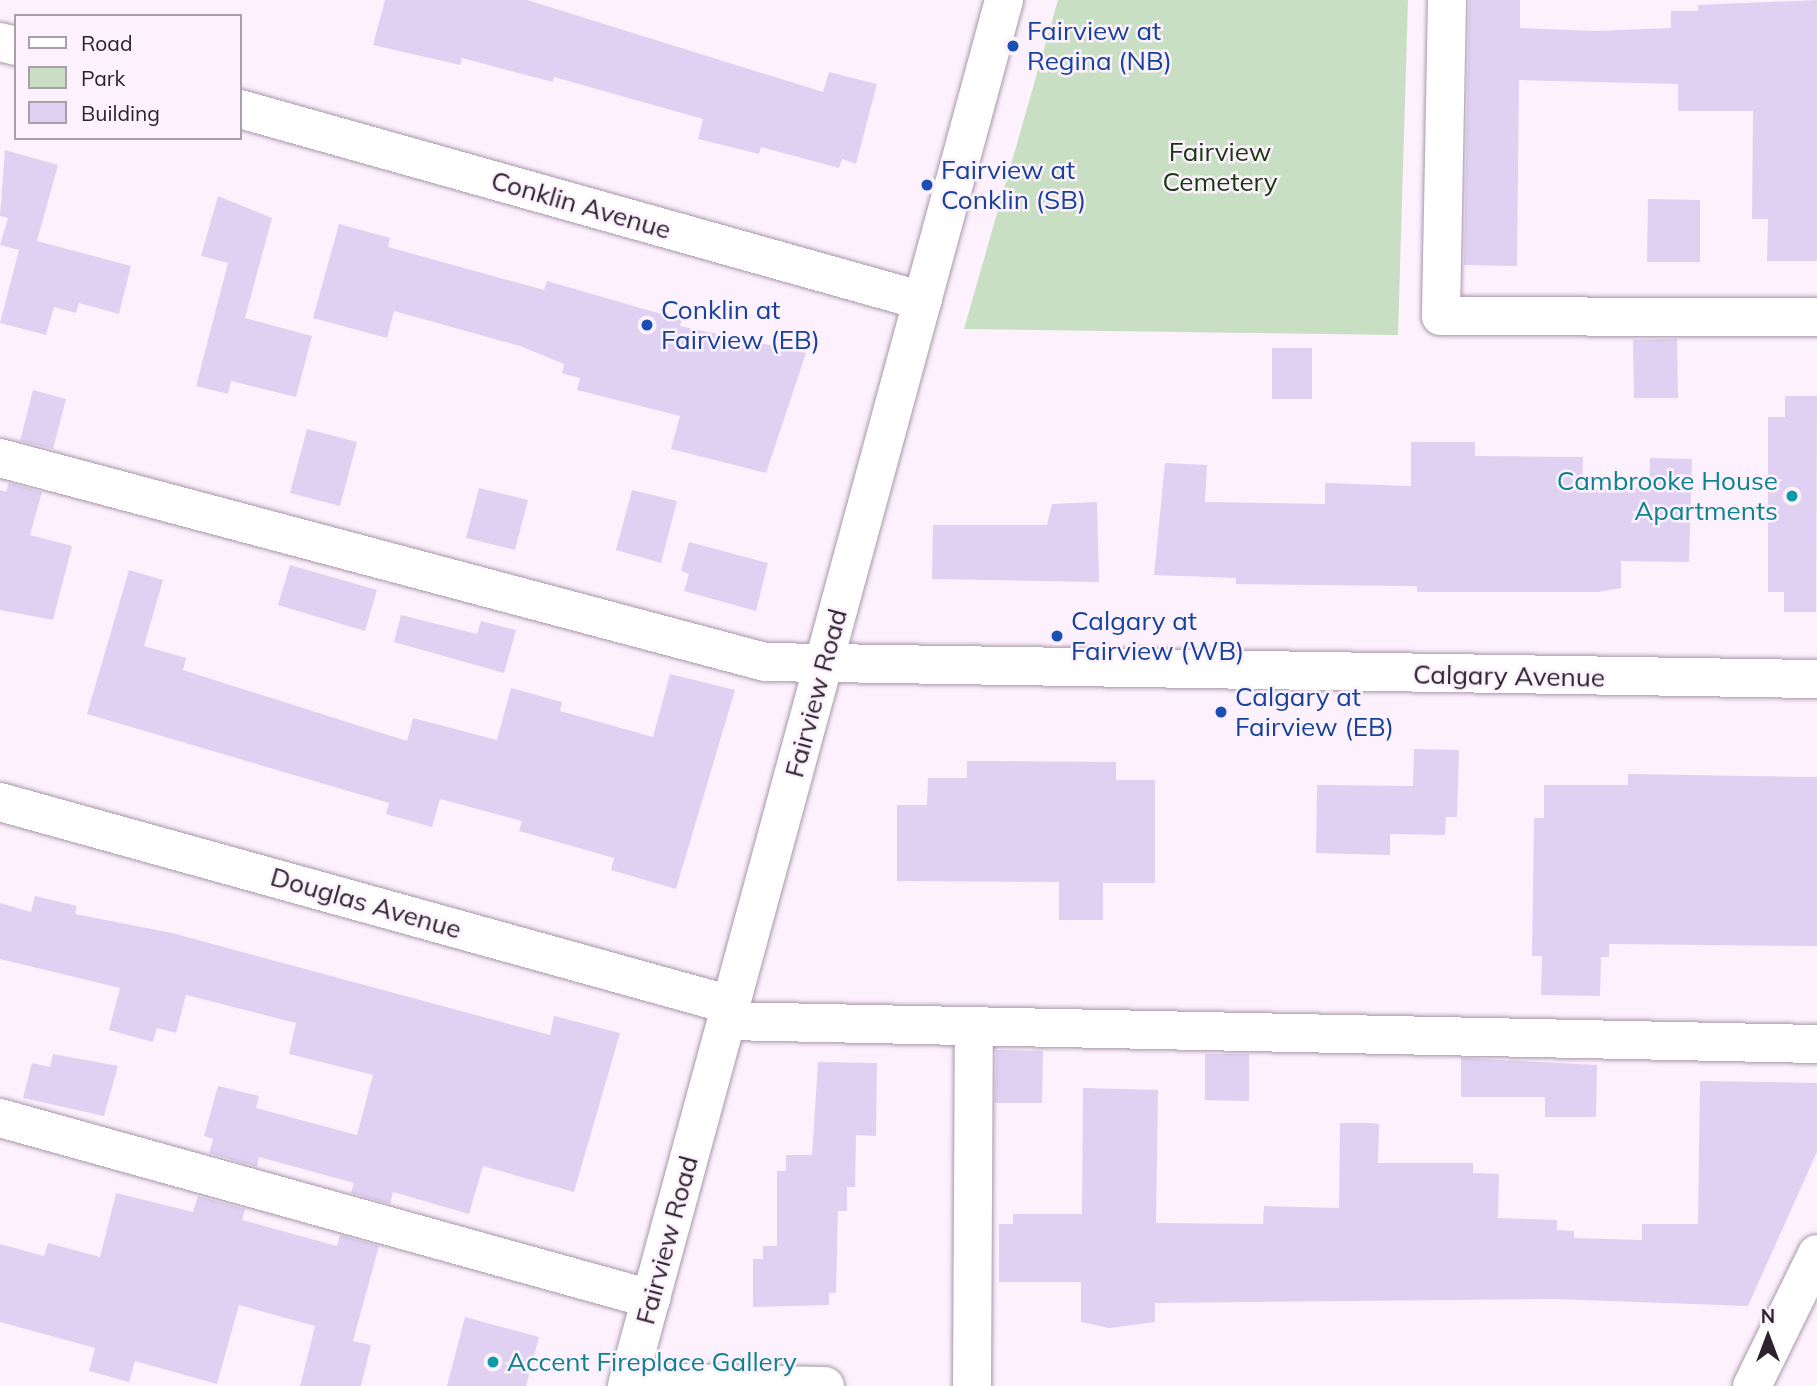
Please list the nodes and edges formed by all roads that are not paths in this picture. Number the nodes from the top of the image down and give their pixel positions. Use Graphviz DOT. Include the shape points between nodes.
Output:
graph roads {
  1 [pos="1004,0"];
  2 [pos="1447,0"];
  3 [pos="242,110"];
  4 [pos="923,301"];
  5 [pos="1817,317"];
  6 [pos="0,458"];
  7 [pos="823,667"];
  8 [pos="1817,679"];
  9 [pos="0,802"];
  10 [pos="729,1013"];
  11 [pos="974,1027"];
  12 [pos="1817,1044"];
  13 [pos="0,1118"];
  14 [pos="1817,1254"];
  15 [pos="651,1299"];
  16 [pos="628,1384"];
  17 [pos="825,1386"];
  18 [pos="972,1386"];
  19 [pos="1752,1386"];
  1 -- 4 [label="street, Fairview Road"];
  2 -- 5 [label="street" via="1441,316"];
  3 -- 4 [label="street, Conklin Avenue"];
  4 -- 7 [label="street, Fairview Road"];
  6 -- 7 [label="street, Calgary Avenue" via="765,662"];
  7 -- 8 [label="street, Calgary Avenue"];
  7 -- 10 [label="street, Fairview Road"];
  9 -- 10 [label="street, Douglas Avenue"];
  10 -- 11 [label="street, Douglas Avenue"];
  10 -- 15 [label="street, Fairview Road"];
  11 -- 12 [label="street, Douglas Avenue"];
  11 -- 18 [label="street"];
  13 -- 15 [label="street"];
  14 -- 19 [label="street"];
  15 -- 16 [label="street, Fairview Road"];
  16 -- 17 [label="street"];
}
